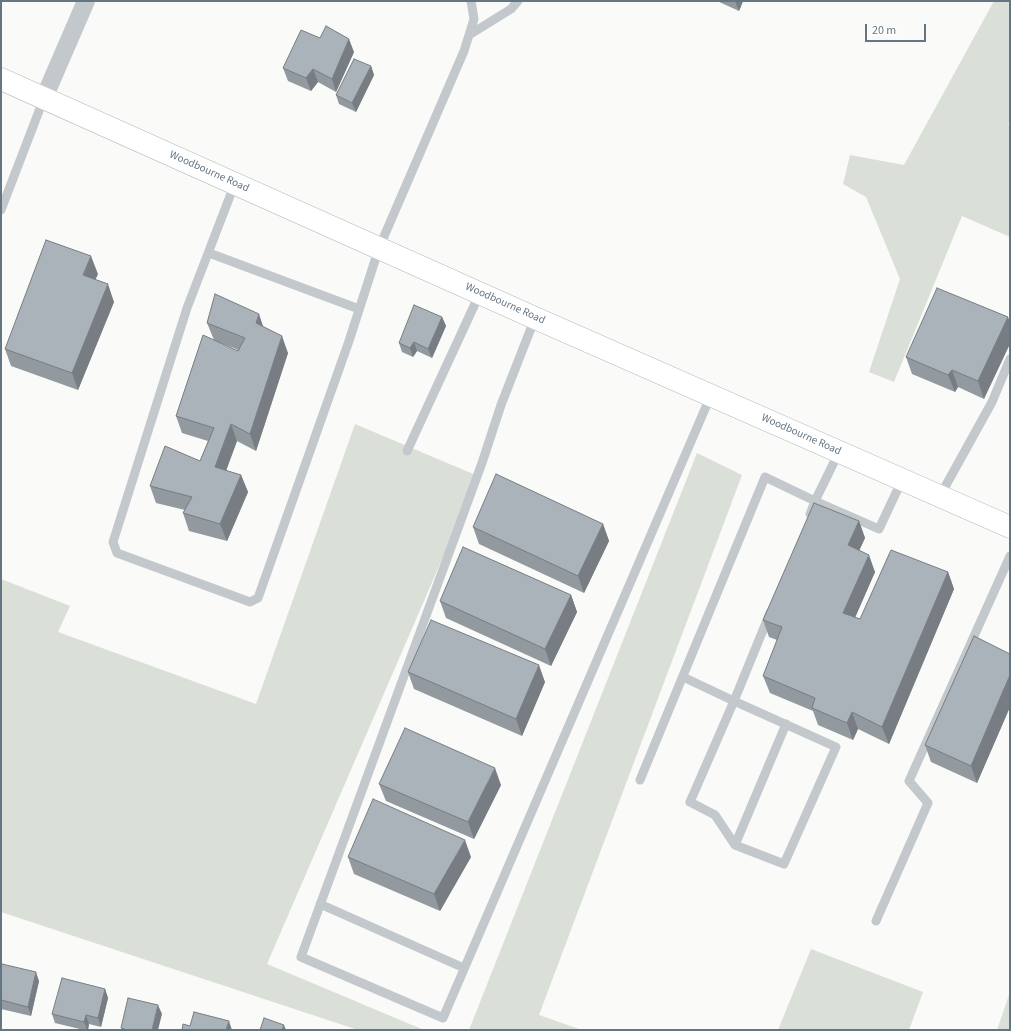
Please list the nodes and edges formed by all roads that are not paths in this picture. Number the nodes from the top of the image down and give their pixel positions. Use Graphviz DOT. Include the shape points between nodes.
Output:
graph roads {
  1 [pos="86,1"];
  2 [pos="471,1"];
  3 [pos="518,1"];
  4 [pos="469,35"];
  5 [pos="1,79"];
  6 [pos="44,98"];
  7 [pos="235,183"];
  8 [pos="1,210"];
  9 [pos="379,248"];
  10 [pos="209,252"];
  11 [pos="480,293"];
  12 [pos="360,309"];
  13 [pos="535,318"];
  14 [pos="1010,359"];
  15 [pos="711,395"];
  16 [pos="407,451"];
  17 [pos="839,452"];
  18 [pos="902,479"];
  19 [pos="940,496"];
  20 [pos="815,501"];
  21 [pos="806,523"];
  22 [pos="1010,526"];
  23 [pos="1010,556"];
  24 [pos="773,604"];
  25 [pos="683,677"];
  26 [pos="734,701"];
  27 [pos="786,724"];
  28 [pos="640,780"];
  29 [pos="735,845"];
  30 [pos="320,904"];
  31 [pos="876,921"];
  32 [pos="464,968"];
  1 -- 6 [label="street"];
  2 -- 4 [label="lane" via="474,19"];
  3 -- 4 [label="lane" via="511,9"];
  4 -- 9 [label="lane"];
  5 -- 6 [label="main road, Woodbourne Road"];
  6 -- 7 [label="main road, Woodbourne Road"];
  6 -- 8 [label="lane"];
  7 -- 9 [label="main road, Woodbourne Road"];
  7 -- 10 [label="lane"];
  9 -- 11 [label="main road, Woodbourne Road"];
  9 -- 12 [label="lane"];
  10 -- 12 [label="lane"];
  10 -- 12 [label="lane" via="187,308 113,542 117,553 250,602 258,598"];
  11 -- 13 [label="main road, Woodbourne Road"];
  11 -- 16 [label="lane"];
  13 -- 15 [label="main road, Woodbourne Road"];
  13 -- 30 [label="lane"];
  14 -- 19 [label="lane" via="992,402"];
  15 -- 17 [label="main road, Woodbourne Road"];
  15 -- 32 [label="lane"];
  17 -- 18 [label="main road, Woodbourne Road"];
  17 -- 20 [label="lane"];
  18 -- 19 [label="main road, Woodbourne Road"];
  18 -- 20 [label="lane" via="879,529"];
  19 -- 22 [label="main road, Woodbourne Road"];
  20 -- 21 [label="lane"];
  20 -- 25 [label="lane" via="765,477"];
  23 -- 31 [label="lane" via="909,781 928,803"];
  24 -- 26 [label="lane"];
  25 -- 26 [label="lane"];
  25 -- 28 [label="lane"];
  26 -- 27 [label="lane"];
  26 -- 29 [label="lane" via="690,802 715,815"];
  27 -- 29 [label="lane"];
  27 -- 29 [label="lane" via="836,747 784,864"];
  30 -- 32 [label="lane"];
  30 -- 32 [label="lane" via="301,957 443,1018"];
}
